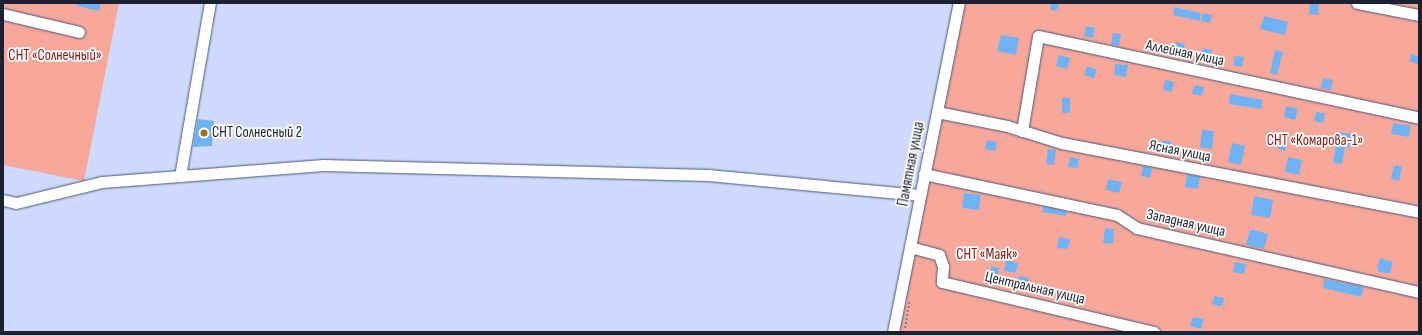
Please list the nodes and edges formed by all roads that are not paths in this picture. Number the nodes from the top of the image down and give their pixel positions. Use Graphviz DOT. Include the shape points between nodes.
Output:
graph roads {
  1 [pos="210,3"];
  2 [pos="959,3"];
  3 [pos="1357,3"];
  4 [pos="3,14"];
  5 [pos="1419,15"];
  6 [pos="79,32"];
  7 [pos="937,112"];
  8 [pos="1419,118"];
  9 [pos="1022,130"];
  10 [pos="924,174"];
  11 [pos="180,176"];
  12 [pos="920,195"];
  13 [pos="3,200"];
  14 [pos="1419,212"];
  15 [pos="910,247"];
  16 [pos="1419,292"];
  17 [pos="893,332"];
  18 [pos="1154,332"];
  1 -- 11 [label="street"];
  2 -- 7 [label="street, Памятная улица"];
  3 -- 5 [label="street"];
  4 -- 6 [label="street"];
  7 -- 9 [label="street, Ясная улица"];
  7 -- 10 [label="street, Памятная улица"];
  8 -- 9 [label="street, Аллейная улица" via="1038,36"];
  9 -- 14 [label="street, Ясная улица" via="1062,143"];
  10 -- 12 [label="street, Памятная улица"];
  10 -- 16 [label="street, Западная улица" via="1117,215 1137,228"];
  11 -- 12 [label="street" via="323,165 708,175"];
  11 -- 13 [label="street" via="102,182 16,203"];
  12 -- 15 [label="street, Памятная улица"];
  15 -- 17 [label="street, Памятная улица"];
  15 -- 18 [label="street, Центральная улица" via="939,255 943,266 942,282"];
}
